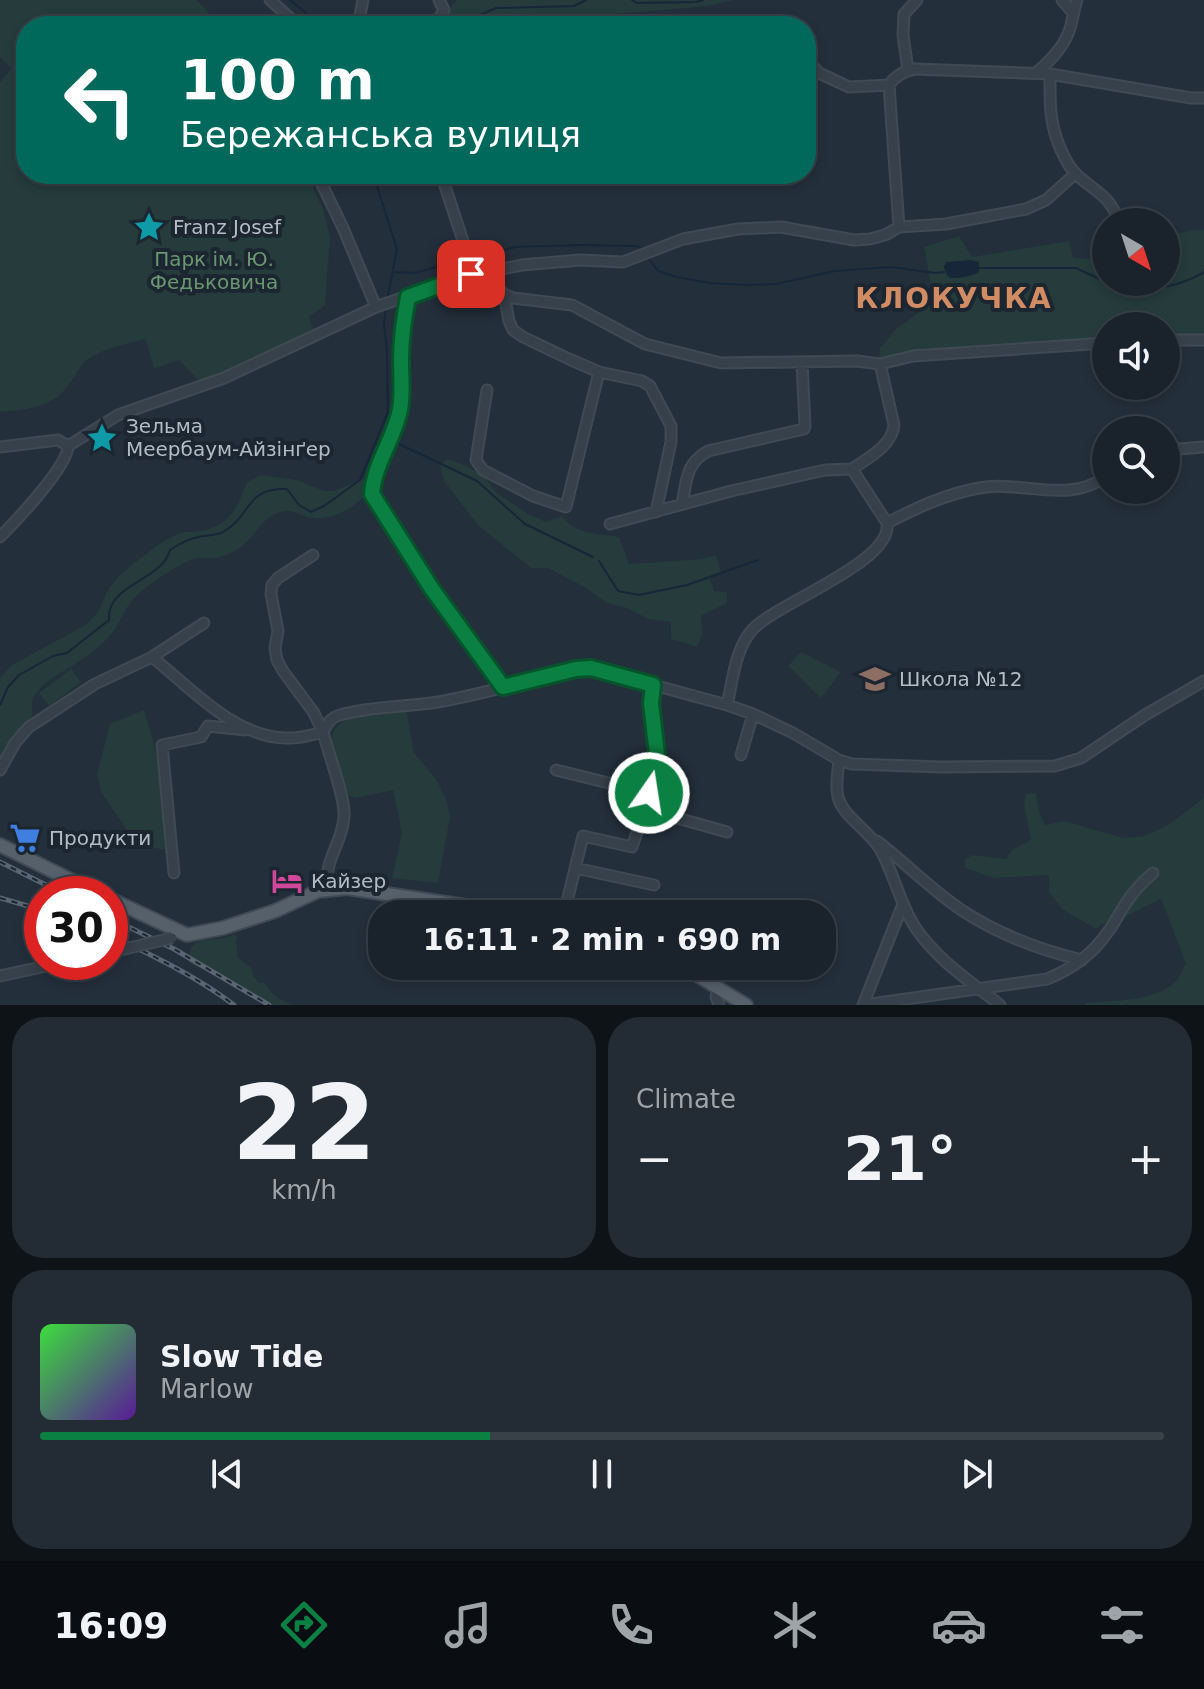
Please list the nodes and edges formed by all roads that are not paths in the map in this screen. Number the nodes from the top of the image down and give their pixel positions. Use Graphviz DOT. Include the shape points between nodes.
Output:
graph roads {
  1 [pos="270,0"];
  2 [pos="917,0"];
  3 [pos="1062,0"];
  4 [pos="1077,0"];
  5 [pos="1073,13"];
  6 [pos="288,16"];
  7 [pos="816,70"];
  8 [pos="908,70"];
  9 [pos="1036,73"];
  10 [pos="1050,74"];
  11 [pos="889,85"];
  12 [pos="1204,98"];
  13 [pos="1075,174"];
  14 [pos="322,184"];
  15 [pos="444,184"];
  16 [pos="1112,208"];
  17 [pos="899,227"];
  18 [pos="483,273"];
  19 [pos="471,274"];
  20 [pos="504,294"];
  21 [pos="403,299"];
  22 [pos="376,307"];
  23 [pos="1180,340"];
  24 [pos="1204,340"];
  25 [pos="1092,344"];
  26 [pos="802,362"];
  27 [pos="880,364"];
  28 [pos="599,372"];
  29 [pos="487,390"];
  30 [pos="68,446"];
  31 [pos="0,447"];
  32 [pos="1204,447"];
  33 [pos="1180,449"];
  34 [pos="852,469"];
  35 [pos="1092,485"];
  36 [pos="682,504"];
  37 [pos="656,512"];
  38 [pos="887,523"];
  39 [pos="610,524"];
  40 [pos="0,537"];
  41 [pos="313,555"];
  42 [pos="204,623"];
  43 [pos="152,657"];
  44 [pos="1204,681"];
  45 [pos="653,685"];
  46 [pos="503,687"];
  47 [pos="727,705"];
  48 [pos="753,714"];
  49 [pos="256,732"];
  50 [pos="323,732"];
  51 [pos="741,755"];
  52 [pos="839,760"];
  53 [pos="0,770"];
  54 [pos="556,770"];
  55 [pos="649,793"];
  56 [pos="645,809"];
  57 [pos="727,832"];
  58 [pos="873,838"];
  59 [pos="0,845"];
  60 [pos="575,868"];
  61 [pos="174,873"];
  62 [pos="1153,873"];
  63 [pos="63,876"];
  64 [pos="654,885"];
  65 [pos="327,890"];
  66 [pos="426,900"];
  67 [pos="567,900"];
  68 [pos="903,904"];
  69 [pos="128,907"];
  70 [pos="187,935"];
  71 [pos="128,948"];
  72 [pos="1082,960"];
  73 [pos="24,971"];
  74 [pos="0,976"];
  75 [pos="706,980"];
  76 [pos="719,988"];
  77 [pos="979,989"];
  78 [pos="719,1005"];
  79 [pos="746,1005"];
  80 [pos="864,1005"];
  81 [pos="1000,1005"];
  1 -- 6 [label="street"];
  2 -- 8 [label="street" via="904,14"];
  3 -- 5 [label="street"];
  4 -- 5 [label="street"];
  5 -- 9 [label="street" via="1054,56"];
  7 -- 11 [label="street" via="849,87"];
  8 -- 9 [label="street"];
  8 -- 11 [label="street"];
  9 -- 10 [label="street"];
  10 -- 12 [label="street"];
  10 -- 13 [label="street" via="1053,132"];
  11 -- 17 [label="street"];
  13 -- 16 [label="street"];
  13 -- 17 [label="street" via="1046,200 1026,209"];
  14 -- 22 [label="street"];
  15 -- 19 [label="street"];
  17 -- 18 [label="street" via="854,240 781,227 738,229 683,239 623,262 580,260"];
  18 -- 19 [label="street"];
  18 -- 20 [label="street"];
  19 -- 21 [label="street"];
  20 -- 26 [label="street" via="572,305 645,344 721,363"];
  20 -- 28 [label="street" via="513,330"];
  21 -- 22 [label="street"];
  21 -- 46 [label="street" via="402,399 372,494"];
  22 -- 30 [label="street" via="224,378 118,415"];
  23 -- 24 [label="street"];
  25 -- 27 [label="street" via="913,356"];
  26 -- 27 [label="street"];
  26 -- 36 [label="street" via="804,429 698,456"];
  27 -- 34 [label="street" via="893,433"];
  28 -- 29 [label="street" via="566,507 478,466"];
  28 -- 37 [label="street" via="650,386 671,426"];
  30 -- 31 [label="street" via="58,440"];
  30 -- 40 [label="street" via="49,481"];
  32 -- 33 [label="street"];
  34 -- 36 [label="street" via="825,470"];
  34 -- 38 [label="street"];
  35 -- 38 [label="street" via="1074,490 982,487 942,497"];
  36 -- 37 [label="street"];
  37 -- 39 [label="street"];
  38 -- 47 [label="street" via="884,539 866,559 753,629 739,652"];
  41 -- 50 [label="street" via="278,578 271,594 277,660"];
  42 -- 43 [label="street"];
  43 -- 49 [label="street" via="197,697"];
  43 -- 53 [label="street" via="95,684 29,727"];
  44 -- 52 [label="street" via="1081,758 1055,766 942,767"];
  45 -- 46 [label="street" via="591,668"];
  45 -- 47 [label="street"];
  45 -- 55 [label="street" via="658,763"];
  46 -- 50 [label="street" via="336,715"];
  47 -- 48 [label="street"];
  48 -- 51 [label="street"];
  48 -- 52 [label="street"];
  49 -- 50 [label="street" via="283,738"];
  49 -- 61 [label="street" via="208,726 201,737 162,745"];
  50 -- 65 [label="street" via="345,820 327,867"];
  52 -- 58 [label="street" via="841,806"];
  54 -- 55 [label="street"];
  55 -- 56 [label="street"];
  56 -- 57 [label="street"];
  56 -- 60 [label="street" via="632,847 583,836"];
  58 -- 68 [label="street"];
  58 -- 72 [label="street" via="963,911 1035,947"];
  59 -- 63 [label="main road"];
  60 -- 64 [label="street"];
  60 -- 67 [label="street"];
  62 -- 72 [label="street"];
  65 -- 66 [label="main road"];
  65 -- 70 [label="main road" via="223,928"];
  68 -- 77 [label="street" via="942,960"];
  68 -- 80 [label="street"];
  69 -- 70 [label="main road"];
  70 -- 71 [label="street, bridge"];
  72 -- 77 [label="street" via="1047,979"];
  73 -- 74 [label="street"];
  75 -- 76 [label="main road"];
  76 -- 78 [label="street"];
  76 -- 79 [label="main road"];
  77 -- 80 [label="street"];
  77 -- 81 [label="street"];
}
